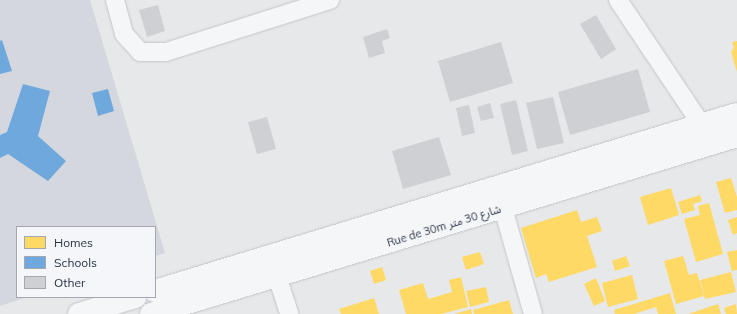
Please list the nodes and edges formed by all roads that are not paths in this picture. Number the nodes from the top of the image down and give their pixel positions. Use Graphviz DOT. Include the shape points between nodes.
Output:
graph roads {
  1 [pos="115,0"];
  2 [pos="330,0"];
  3 [pos="618,0"];
  4 [pos="737,114"];
  5 [pos="701,124"];
  6 [pos="737,136"];
  7 [pos="710,144"];
  8 [pos="503,208"];
  9 [pos="277,276"];
  10 [pos="156,291"];
  11 [pos="132,298"];
  12 [pos="79,314"];
  13 [pos="151,314"];
  14 [pos="289,314"];
  15 [pos="533,314"];
  1 -- 2 [label="street" via="124,34 140,52 166,52"];
  3 -- 5 [label="street"];
  4 -- 5 [label="street, Rue de 30m شارع 30 متر"];
  5 -- 7 [label="street"];
  5 -- 10 [label="street, Rue de 30m شارع 30 متر"];
  6 -- 7 [label="street, Rue de 30m شارع 30 متر"];
  7 -- 8 [label="street, Rue de 30m شارع 30 متر"];
  8 -- 9 [label="street, Rue de 30m شارع 30 متر"];
  8 -- 15 [label="street"];
  9 -- 13 [label="street, Rue de 30m شارع 30 متر"];
  9 -- 14 [label="street"];
  11 -- 12 [label="street"];
}
